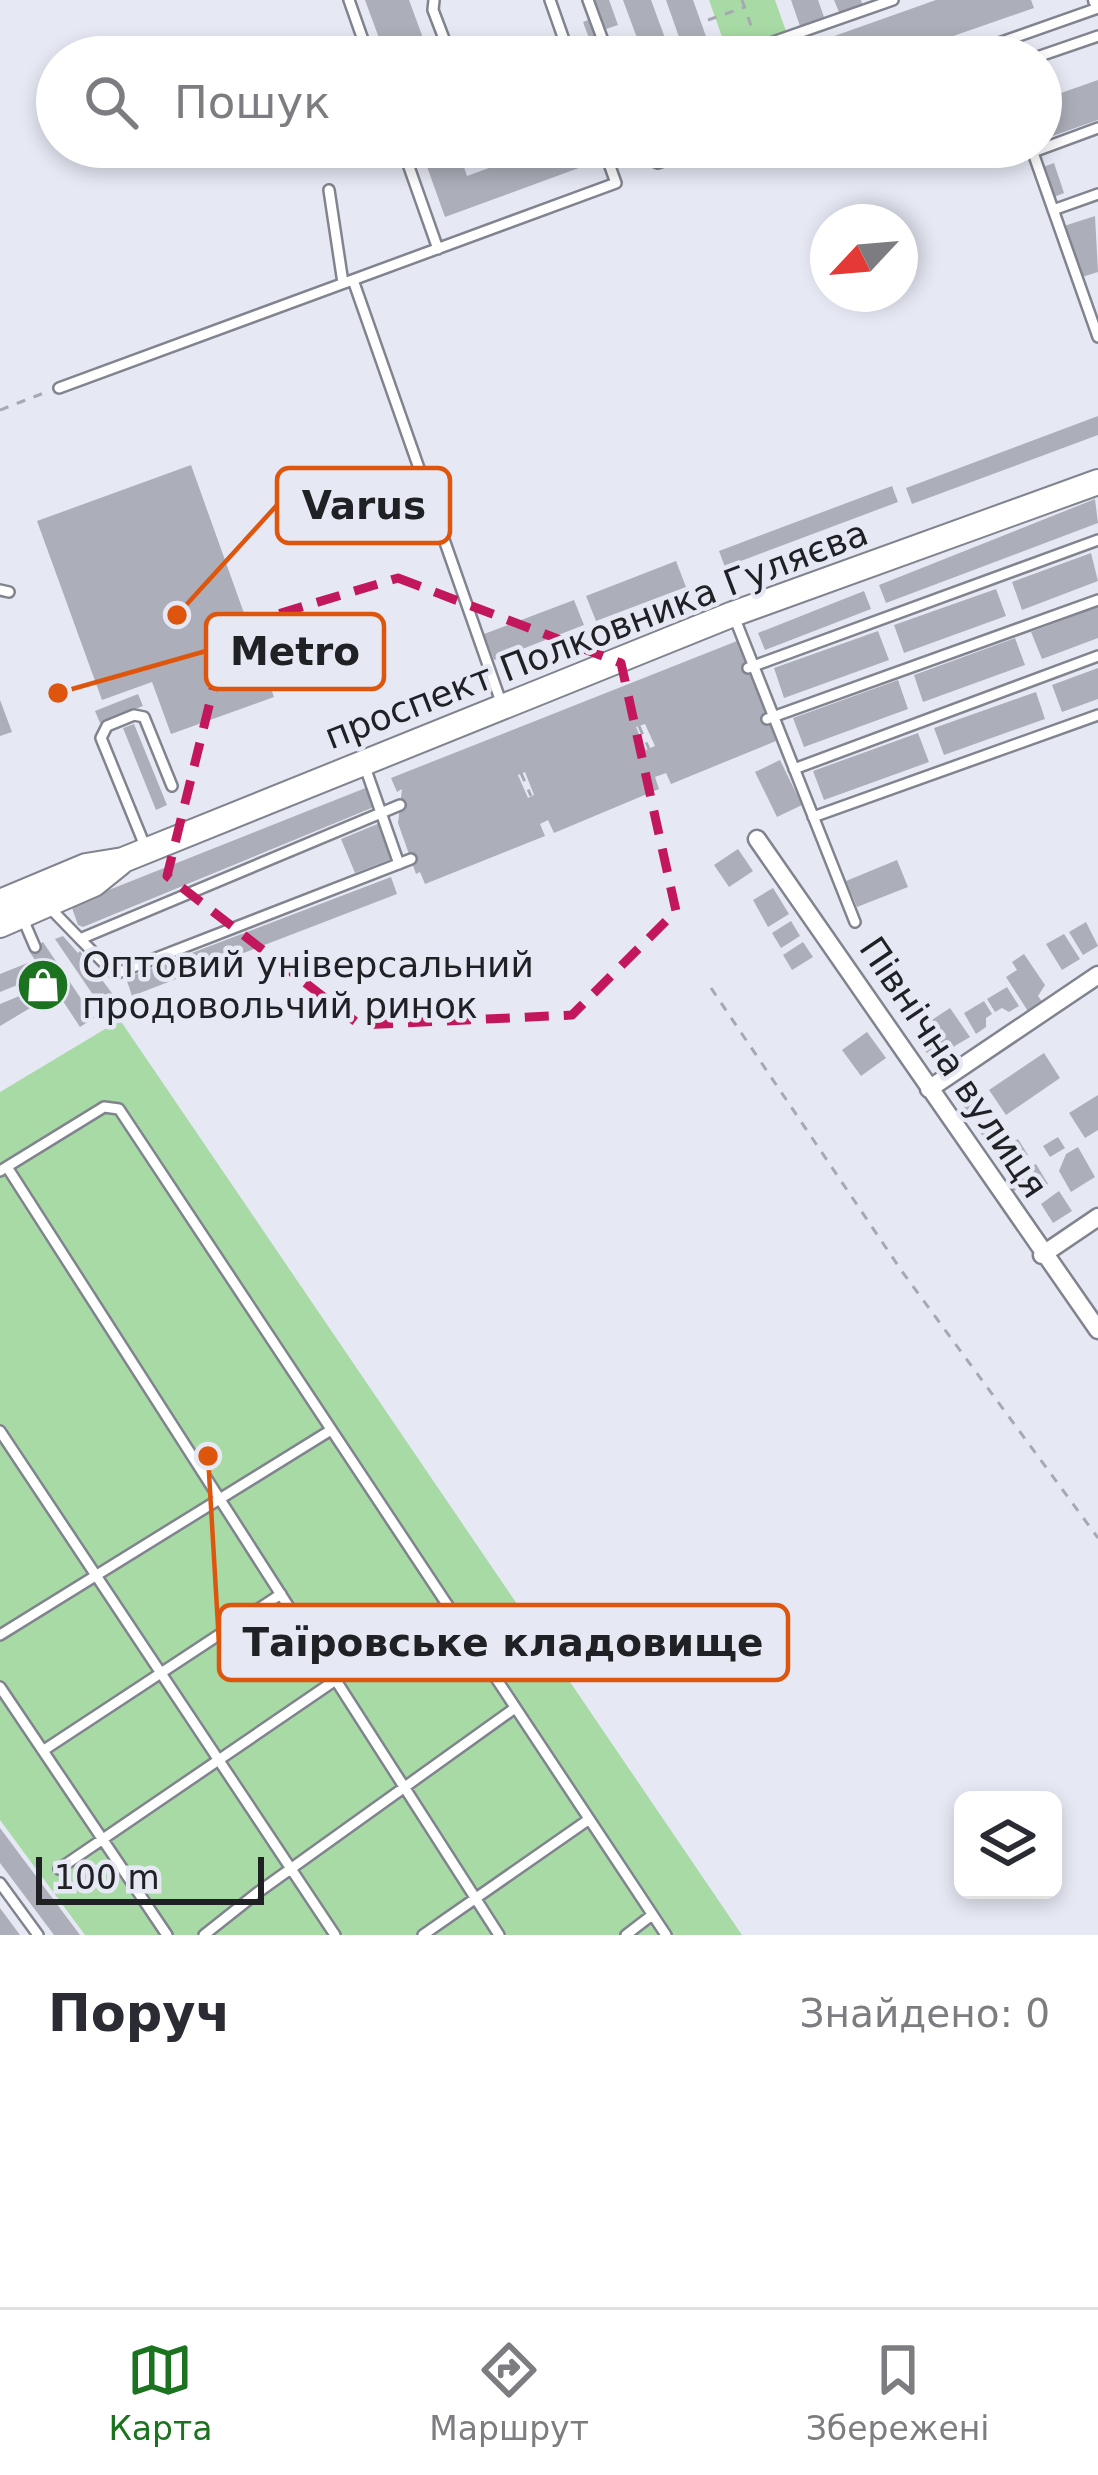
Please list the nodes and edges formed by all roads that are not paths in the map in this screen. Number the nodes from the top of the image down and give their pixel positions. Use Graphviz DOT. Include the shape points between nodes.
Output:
graph roads {
  1 [pos="349,0"];
  2 [pos="434,0"];
  3 [pos="550,0"];
  4 [pos="588,0"];
  5 [pos="893,0"];
  6 [pos="1098,3"];
  7 [pos="362,36"];
  8 [pos="443,36"];
  9 [pos="563,36"];
  10 [pos="601,36"];
  11 [pos="790,36"];
  12 [pos="1013,36"];
  13 [pos="1098,36"];
  14 [pos="1062,48"];
  15 [pos="1098,128"];
  16 [pos="1062,139"];
  17 [pos="409,168"];
  18 [pos="611,168"];
  19 [pos="1039,168"];
  20 [pos="329,190"];
  21 [pos="1098,194"];
  22 [pos="1053,210"];
  23 [pos="438,249"];
  24 [pos="348,282"];
  25 [pos="1098,292"];
  26 [pos="1084,297"];
  27 [pos="1097,330"];
  28 [pos="58,388"];
  29 [pos="1098,482"];
  30 [pos="1098,540"];
  31 [pos="1098,600"];
  32 [pos="733,614"];
  33 [pos="1098,656"];
  34 [pos="751,667"];
  35 [pos="503,707"];
  36 [pos="1098,715"];
  37 [pos="770,718"];
  38 [pos="364,764"];
  39 [pos="794,769"];
  40 [pos="172,786"];
  41 [pos="400,805"];
  42 [pos="381,813"];
  43 [pos="813,817"];
  44 [pos="758,839"];
  45 [pos="135,856"];
  46 [pos="46,905"];
  47 [pos="7,914"];
  48 [pos="855,922"];
  49 [pos="80,939"];
  50 [pos="35,947"];
  51 [pos="1098,975"];
  52 [pos="929,1089"];
  53 [pos="3,1169"];
  54 [pos="1098,1217"];
  55 [pos="1042,1255"];
  56 [pos="1098,1330"];
  57 [pos="0,1430"];
  58 [pos="332,1430"];
  59 [pos="218,1498"];
  60 [pos="95,1574"];
  61 [pos="281,1594"];
  62 [pos="447,1604"];
  63 [pos="0,1636"];
  64 [pos="160,1671"];
  65 [pos="335,1679"];
  66 [pos="0,1687"];
  67 [pos="515,1708"];
  68 [pos="44,1750"];
  69 [pos="218,1759"];
  70 [pos="404,1787"];
  71 [pos="589,1820"];
  72 [pos="104,1838"];
  73 [pos="291,1868"];
  74 [pos="58,1869"];
  75 [pos="0,1883"];
  76 [pos="475,1899"];
  77 [pos="652,1915"];
  78 [pos="38,1935"];
  79 [pos="167,1935"];
  80 [pos="204,1935"];
  81 [pos="335,1935"];
  82 [pos="423,1935"];
  83 [pos="499,1935"];
  84 [pos="626,1935"];
  85 [pos="666,1935"];
  1 -- 7 [label="lane"];
  2 -- 8 [label="lane"];
  3 -- 9 [label="lane"];
  4 -- 10 [label="lane"];
  5 -- 11 [label="lane"];
  6 -- 12 [label="lane"];
  13 -- 14 [label="lane"];
  15 -- 16 [label="lane"];
  17 -- 23 [label="lane"];
  18 -- 23 [label="lane" via="616,183"];
  19 -- 22 [label="lane"];
  20 -- 24 [label="lane"];
  21 -- 22 [label="lane"];
  22 -- 26 [label="lane"];
  23 -- 24 [label="lane"];
  24 -- 28 [label="lane"];
  24 -- 35 [label="lane"];
  25 -- 26 [label="lane"];
  26 -- 27 [label="lane"];
  29 -- 32 [label="main road, проспект Полковника Гуляєва"];
  30 -- 34 [label="lane"];
  31 -- 37 [label="lane"];
  32 -- 34 [label="lane"];
  32 -- 35 [label="main road, проспект Полковника Гуляєва"];
  33 -- 39 [label="lane"];
  34 -- 37 [label="lane"];
  35 -- 38 [label="main road, проспект Полковника Гуляєва"];
  36 -- 43 [label="lane"];
  37 -- 39 [label="lane"];
  38 -- 42 [label="lane"];
  38 -- 45 [label="main road, проспект Полковника Гуляєва"];
  39 -- 43 [label="lane"];
  40 -- 45 [label="lane" via="144,717 107,726 101,738"];
  41 -- 42 [label="lane"];
  42 -- 49 [label="lane"];
  42 -- 49 [label="lane" via="405,862 115,974"];
  43 -- 48 [label="lane"];
  44 -- 52 [label="street, Північна вулиця"];
  45 -- 46 [label="main road, проспект Полковника Гуляєва"];
  45 -- 47 [label="main road, проспект Полковника Гуляєва" via="86,866"];
  46 -- 47 [label="main road, проспект Полковника Гуляєва"];
  46 -- 49 [label="lane"];
  47 -- 50 [label="lane"];
  51 -- 52 [label="street"];
  52 -- 55 [label="street, Північна вулиця"];
  53 -- 58 [label="lane" via="104,1107 119,1109"];
  53 -- 59 [label="lane"];
  54 -- 55 [label="street"];
  55 -- 56 [label="street, Північна вулиця"];
  57 -- 60 [label="lane"];
  58 -- 59 [label="lane"];
  58 -- 62 [label="lane"];
  59 -- 60 [label="lane"];
  59 -- 61 [label="lane"];
  60 -- 63 [label="lane"];
  60 -- 64 [label="lane"];
  61 -- 64 [label="lane"];
  61 -- 65 [label="lane"];
  62 -- 65 [label="lane"];
  62 -- 67 [label="lane"];
  64 -- 68 [label="lane"];
  64 -- 69 [label="lane"];
  65 -- 69 [label="lane"];
  65 -- 70 [label="lane"];
  66 -- 68 [label="lane"];
  67 -- 70 [label="lane"];
  67 -- 71 [label="lane"];
  68 -- 72 [label="lane"];
  69 -- 72 [label="lane"];
  69 -- 73 [label="lane"];
  70 -- 73 [label="lane"];
  70 -- 76 [label="lane"];
  71 -- 76 [label="lane"];
  71 -- 77 [label="lane"];
  72 -- 74 [label="lane"];
  72 -- 79 [label="lane"];
  73 -- 80 [label="lane"];
  73 -- 81 [label="lane"];
  75 -- 78 [label="lane"];
  76 -- 82 [label="lane"];
  76 -- 83 [label="lane"];
  77 -- 84 [label="lane"];
  77 -- 85 [label="lane"];
}
